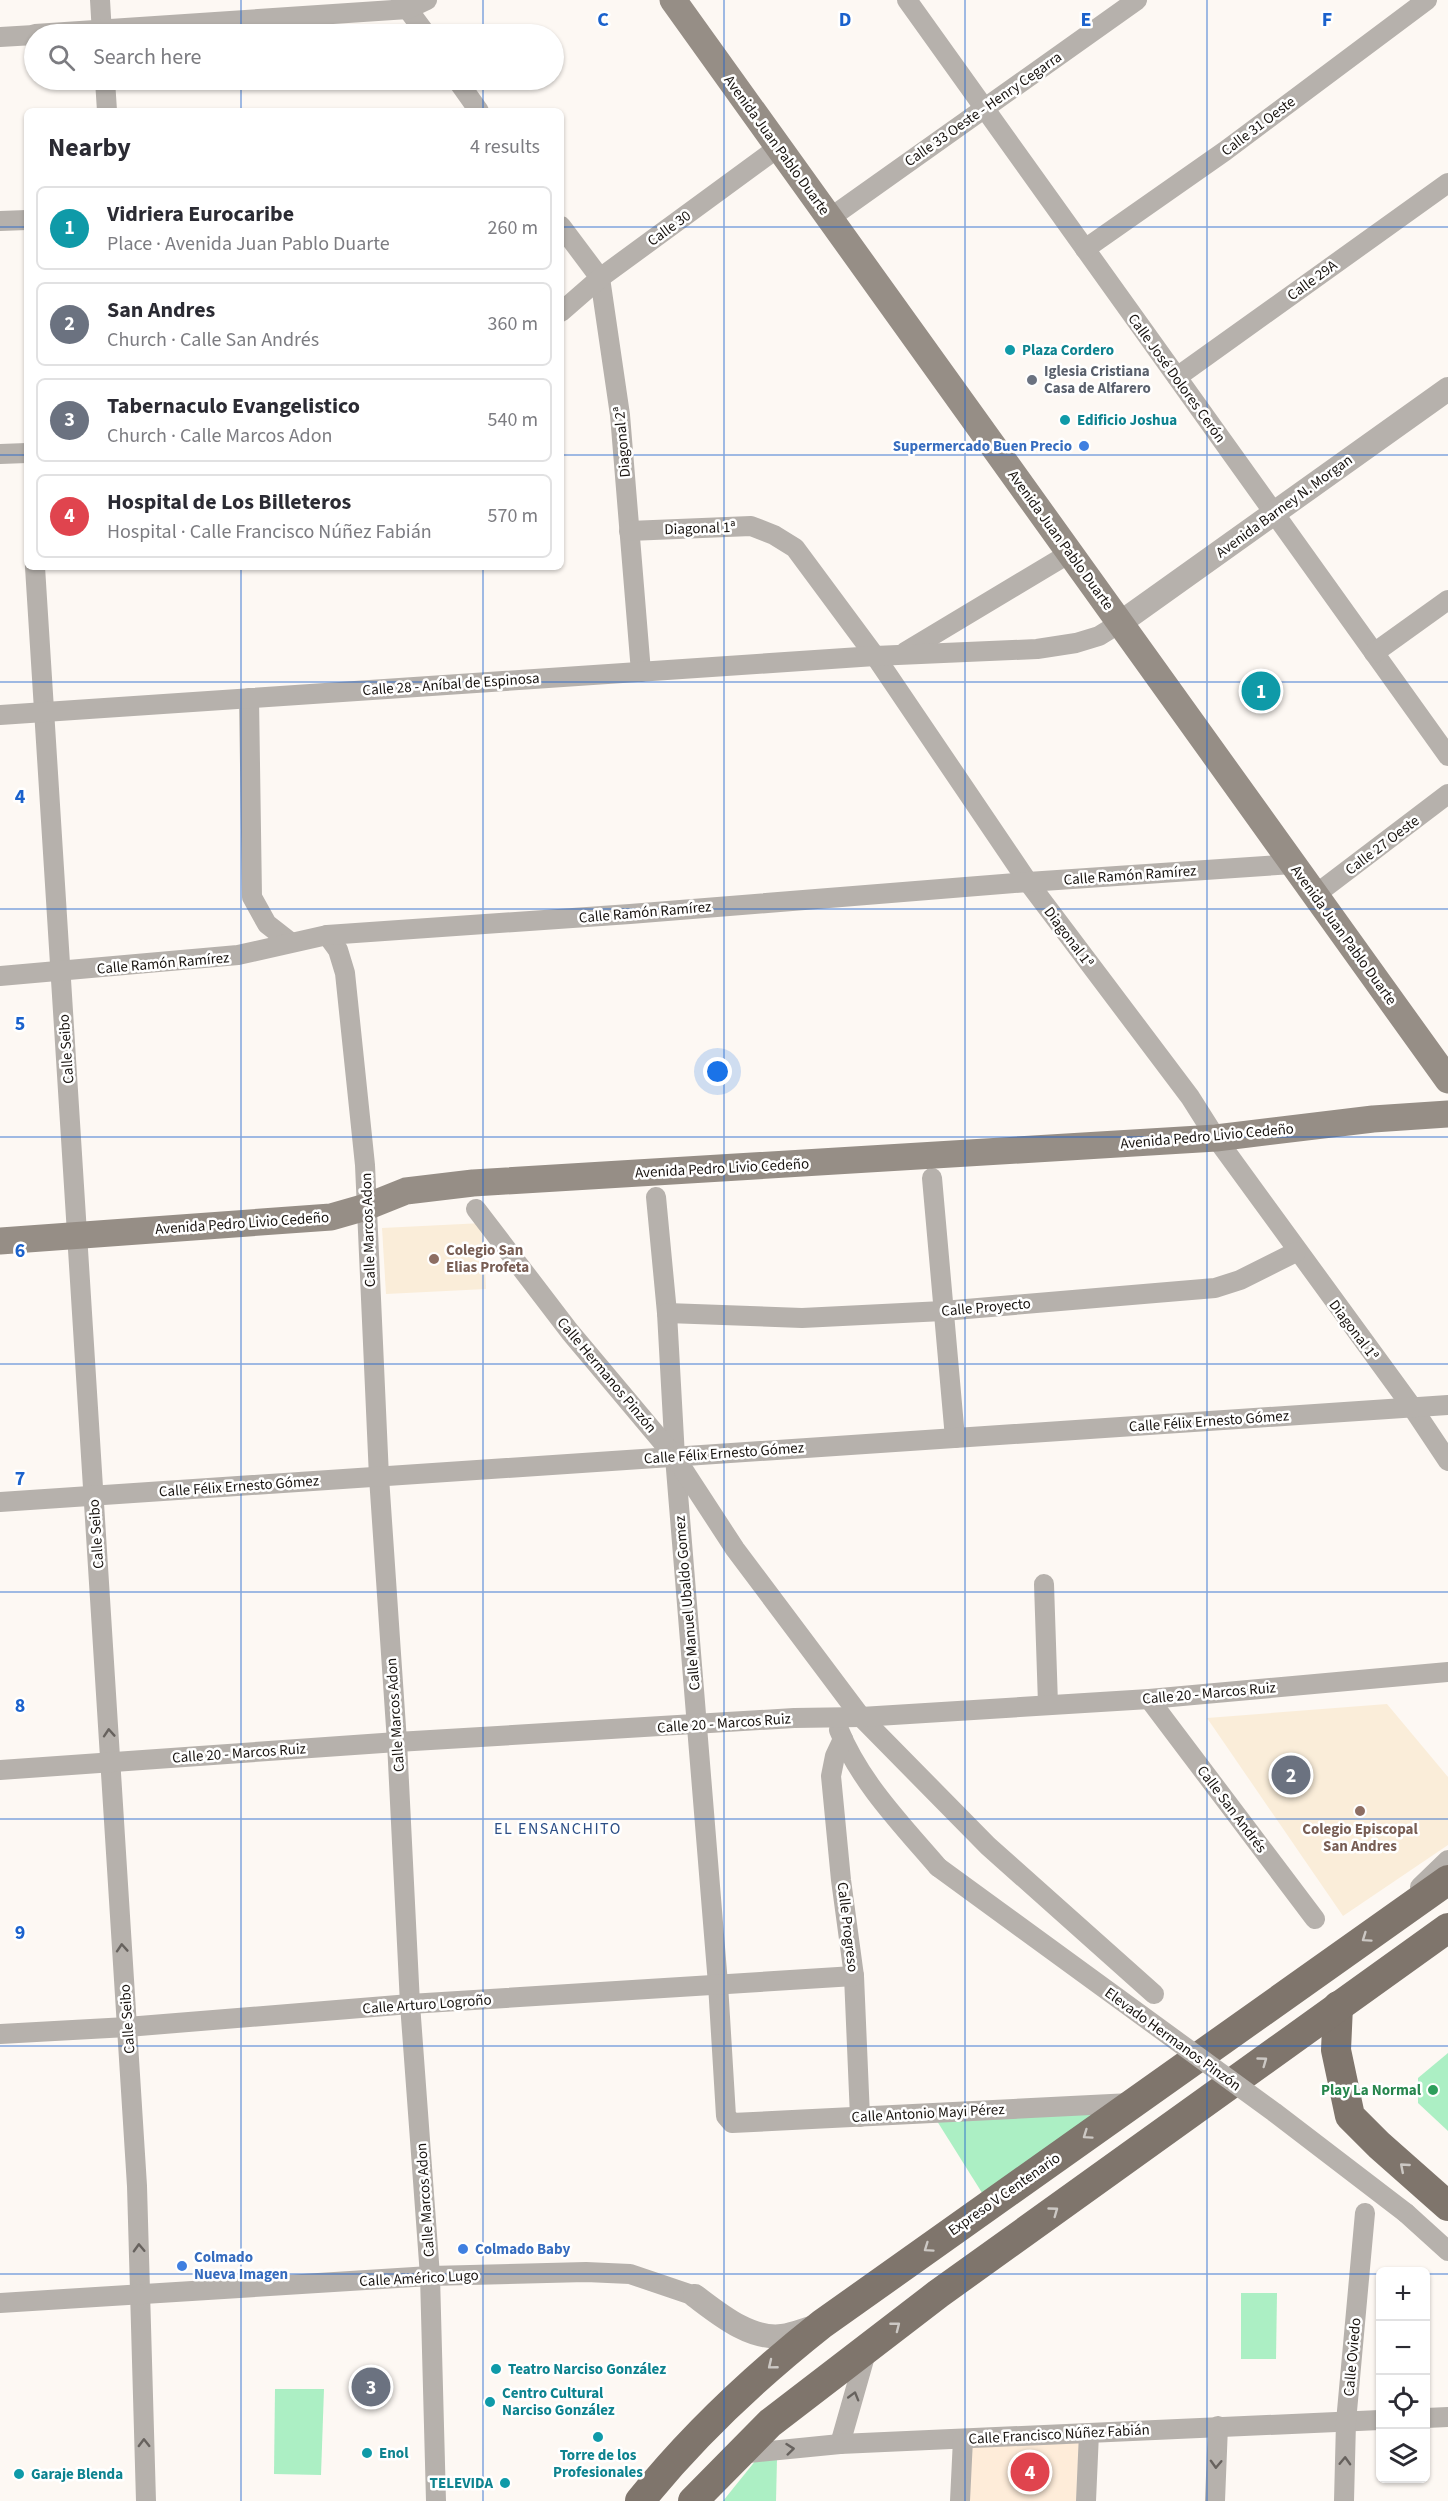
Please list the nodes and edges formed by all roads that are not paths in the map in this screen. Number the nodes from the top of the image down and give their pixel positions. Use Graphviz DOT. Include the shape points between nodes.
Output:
graph roads {
  1 [pos="100,0"];
  2 [pos="427,0"];
  3 [pos="673,0"];
  4 [pos="907,0"];
  5 [pos="1137,0"];
  6 [pos="1427,0"];
  7 [pos="405,5"];
  8 [pos="102,24"];
  9 [pos="192,24"];
  10 [pos="419,24"];
  11 [pos="24,35"];
  12 [pos="0,37"];
  13 [pos="106,90"];
  14 [pos="464,90"];
  15 [pos="107,108"];
  16 [pos="477,108"];
  17 [pos="984,108"];
  18 [pos="779,147"];
  19 [pos="1448,183"];
  20 [pos="830,218"];
  21 [pos="24,220"];
  22 [pos="0,221"];
  23 [pos="564,230"];
  24 [pos="1085,249"];
  25 [pos="600,278"];
  26 [pos="564,309"];
  27 [pos="1177,377"];
  28 [pos="1448,389"];
  29 [pos="24,453"];
  30 [pos="0,454"];
  31 [pos="1274,513"];
  32 [pos="629,531"];
  33 [pos="1070,553"];
  34 [pos="35,570"];
  35 [pos="1448,600"];
  36 [pos="1120,623"];
  37 [pos="1374,653"];
  38 [pos="902,654"];
  39 [pos="875,656"];
  40 [pos="641,672"];
  41 [pos="249,698"];
  42 [pos="44,711"];
  43 [pos="0,715"];
  44 [pos="1448,756"];
  45 [pos="1448,794"];
  46 [pos="1293,864"];
  47 [pos="1028,882"];
  48 [pos="1316,895"];
  49 [pos="327,935"];
  50 [pos="290,942"];
  51 [pos="61,972"];
  52 [pos="0,976"];
  53 [pos="1448,1080"];
  54 [pos="1448,1114"];
  55 [pos="1215,1138"];
  56 [pos="932,1178"];
  57 [pos="656,1197"];
  58 [pos="366,1207"];
  59 [pos="476,1209"];
  60 [pos="77,1236"];
  61 [pos="0,1241"];
  62 [pos="1296,1252"];
  63 [pos="944,1311"];
  64 [pos="667,1313"];
  65 [pos="1448,1405"];
  66 [pos="1412,1407"];
  67 [pos="955,1438"];
  68 [pos="675,1457"];
  69 [pos="1448,1461"];
  70 [pos="379,1477"];
  71 [pos="93,1496"];
  72 [pos="0,1502"];
  73 [pos="1044,1584"];
  74 [pos="1448,1672"];
  75 [pos="1149,1698"];
  76 [pos="1048,1704"];
  77 [pos="834,1717"];
  78 [pos="861,1717"];
  79 [pos="697,1725"];
  80 [pos="843,1739"];
  81 [pos="397,1742"];
  82 [pos="110,1762"];
  83 [pos="0,1770"];
  84 [pos="1448,1860"];
  85 [pos="1448,1880"];
  86 [pos="1394,1918"];
  87 [pos="1315,1919"];
  88 [pos="1441,1934"];
  89 [pos="854,1976"];
  90 [pos="718,1984"];
  91 [pos="1154,1994"];
  92 [pos="410,2004"];
  93 [pos="1338,2006"];
  94 [pos="127,2027"];
  95 [pos="0,2034"];
  96 [pos="1132,2103"];
  97 [pos="726,2116"];
  98 [pos="860,2117"];
  99 [pos="1448,2206"];
  100 [pos="1365,2213"];
  101 [pos="1448,2251"];
  102 [pos="430,2276"];
  103 [pos="141,2293"];
  104 [pos="695,2296"];
  105 [pos="0,2303"];
  106 [pos="822,2324"];
  107 [pos="867,2349"];
  108 [pos="1448,2417"];
  109 [pos="1430,2418"];
  110 [pos="1376,2420"];
  111 [pos="1346,2422"];
  112 [pos="1218,2426"];
  113 [pos="1089,2433"];
  114 [pos="963,2439"];
  115 [pos="840,2444"];
  116 [pos="739,2454"];
  117 [pos="146,2501"];
  118 [pos="436,2501"];
  119 [pos="640,2501"];
  120 [pos="693,2501"];
  121 [pos="960,2501"];
  122 [pos="1086,2501"];
  123 [pos="1215,2501"];
  124 [pos="1344,2501"];
  1 -- 8 [label="street"];
  2 -- 7 [label="street"];
  3 -- 18 [label="main road, Avenida Juan Pablo Duarte"];
  4 -- 17 [label="street, Calle José Dolores Cerón"];
  5 -- 17 [label="street, Calle 33 Oeste - Henry Cegarra"];
  6 -- 24 [label="street, Calle 31 Oeste" via="1225,151"];
  7 -- 9 [label="street"];
  7 -- 10 [label="street"];
  11 -- 12 [label="street"];
  13 -- 15 [label="street"];
  14 -- 16 [label="street"];
  17 -- 20 [label="street, Calle 33 Oeste - Henry Cegarra"];
  17 -- 24 [label="street, Calle José Dolores Cerón"];
  18 -- 20 [label="main road, Avenida Juan Pablo Duarte"];
  18 -- 25 [label="street, Calle 30"];
  19 -- 27 [label="street, Calle 29A"];
  20 -- 33 [label="main road, Avenida Juan Pablo Duarte"];
  21 -- 22 [label="street"];
  23 -- 25 [label="street, Diagonal 2ª"];
  24 -- 27 [label="street, Calle José Dolores Cerón"];
  25 -- 26 [label="street, Calle 30"];
  25 -- 32 [label="street, Diagonal 2ª" via="620,414"];
  27 -- 31 [label="street, Calle José Dolores Cerón"];
  28 -- 31 [label="street, Avenida Barney N. Morgan"];
  29 -- 30 [label="street"];
  31 -- 36 [label="street, Avenida Barney N. Morgan"];
  31 -- 37 [label="street, Calle José Dolores Cerón"];
  32 -- 39 [label="street, Diagonal 1ª" via="751,526 774,535 795,548"];
  32 -- 40 [label="street, Diagonal 2ª"];
  33 -- 36 [label="main road, Avenida Juan Pablo Duarte"];
  33 -- 38 [label="street, Calle 28 - Aníbal de Espinosa"];
  34 -- 42 [label="street, Calle Seibo"];
  35 -- 37 [label="street"];
  36 -- 38 [label="street, Calle 28 - Aníbal de Espinosa" via="1100,636 1036,649"];
  36 -- 46 [label="main road, Avenida Juan Pablo Duarte"];
  37 -- 44 [label="street, Calle José Dolores Cerón"];
  38 -- 39 [label="street, Calle 28 - Aníbal de Espinosa"];
  39 -- 40 [label="street, Calle 28 - Aníbal de Espinosa"];
  39 -- 47 [label="street, Diagonal 1ª"];
  40 -- 41 [label="street, Calle 28 - Aníbal de Espinosa"];
  41 -- 42 [label="street, Calle 28 - Aníbal de Espinosa"];
  41 -- 50 [label="street" via="252,897 267,924"];
  42 -- 43 [label="street, Calle 28 - Aníbal de Espinosa"];
  42 -- 51 [label="street, Calle Seibo"];
  45 -- 48 [label="street, Calle 27 Oeste"];
  46 -- 47 [label="street, Calle Ramón Ramírez"];
  46 -- 48 [label="main road, Avenida Juan Pablo Duarte"];
  47 -- 49 [label="street, Calle Ramón Ramírez"];
  47 -- 55 [label="street, Diagonal 1ª" via="1190,1097"];
  48 -- 53 [label="main road, Avenida Juan Pablo Duarte"];
  49 -- 50 [label="street, Calle Ramón Ramírez"];
  49 -- 58 [label="street, Calle Marcos Adon" via="338,950 345,973"];
  50 -- 51 [label="street, Calle Ramón Ramírez" via="238,955"];
  51 -- 52 [label="street, Calle Ramón Ramírez"];
  51 -- 60 [label="street, Calle Seibo"];
  54 -- 55 [label="main road, Avenida Pedro Livio Cedeño"];
  55 -- 58 [label="main road, Avenida Pedro Livio Cedeño" via="473,1183 406,1191"];
  55 -- 62 [label="street, Diagonal 1ª"];
  56 -- 63 [label="street"];
  57 -- 64 [label="street, Calle Manuel Ubaldo Gomez"];
  58 -- 60 [label="main road, Avenida Pedro Livio Cedeño" via="331,1217"];
  58 -- 70 [label="street, Calle Marcos Adon"];
  59 -- 68 [label="street, Calle Hermanos Pinzón" via="570,1332"];
  60 -- 61 [label="main road, Avenida Pedro Livio Cedeño"];
  60 -- 71 [label="street, Calle Seibo"];
  62 -- 63 [label="street, Calle Proyecto" via="1215,1288"];
  62 -- 66 [label="street, Diagonal 1ª"];
  63 -- 64 [label="street, Calle Proyecto" via="802,1318"];
  63 -- 67 [label="street"];
  64 -- 68 [label="street, Calle Manuel Ubaldo Gomez"];
  65 -- 66 [label="street, Calle Félix Ernesto Gómez"];
  66 -- 67 [label="street, Calle Félix Ernesto Gómez"];
  66 -- 69 [label="street, Diagonal 1ª"];
  67 -- 68 [label="street, Calle Félix Ernesto Gómez"];
  68 -- 70 [label="street, Calle Félix Ernesto Gómez"];
  68 -- 78 [label="street, Calle Hermanos Pinzón" via="735,1549"];
  68 -- 79 [label="street, Calle Manuel Ubaldo Gomez"];
  70 -- 71 [label="street, Calle Félix Ernesto Gómez"];
  70 -- 81 [label="street, Calle Marcos Adon"];
  71 -- 72 [label="street, Calle Félix Ernesto Gómez"];
  82 -- 71 [label="street, Calle Seibo, one-way"];
  73 -- 76 [label="street"];
  74 -- 75 [label="street, Calle 20 - Marcos Ruiz"];
  75 -- 76 [label="street, Calle 20 - Marcos Ruiz"];
  75 -- 87 [label="street, Calle San Andrés"];
  76 -- 78 [label="street, Calle 20 - Marcos Ruiz"];
  77 -- 78 [label="street, Calle 20 - Marcos Ruiz"];
  77 -- 79 [label="street, Calle 20 - Marcos Ruiz"];
  77 -- 80 [label="street"];
  78 -- 91 [label="street, Calle Hermanos Pinzón" via="988,1846"];
  79 -- 81 [label="street, Calle 20 - Marcos Ruiz"];
  79 -- 90 [label="street, Calle Manuel Ubaldo Gomez"];
  80 -- 89 [label="street, Calle Progreso" via="831,1776"];
  80 -- 101 [label="street, Elevado Hermanos Pinzón, bridge" via="868,1782 938,1867 1274,2112 1406,2213"];
  81 -- 82 [label="street, Calle 20 - Marcos Ruiz"];
  81 -- 92 [label="street, Calle Marcos Adon"];
  82 -- 83 [label="street, Calle 20 - Marcos Ruiz"];
  94 -- 82 [label="street, Calle Seibo, one-way"];
  84 -- 86 [label="street, Expreso V Centenario"];
  85 -- 86 [label="main road, Expreso V Centenario"];
  86 -- 96 [label="main road, Expreso V Centenario, one-way"];
  88 -- 93 [label="main road"];
  89 -- 90 [label="street, Calle Arturo Logroño"];
  89 -- 98 [label="street, Calle Progreso"];
  90 -- 92 [label="street, Calle Arturo Logroño"];
  90 -- 97 [label="street, Calle Manuel Ubaldo Gomez"];
  92 -- 94 [label="street, Calle Arturo Logroño"];
  92 -- 102 [label="street, Calle Marcos Adon"];
  99 -- 93 [label="main road, one-way" via="1350,2116 1336,2050"];
  107 -- 93 [label="main road, one-way" via="947,2287"];
  94 -- 95 [label="street, Calle Arturo Logroño"];
  103 -- 94 [label="street, Calle Seibo, one-way"];
  96 -- 98 [label="street, Calle Antonio Mayi Pérez"];
  96 -- 106 [label="main road, Expreso V Centenario, one-way"];
  97 -- 98 [label="street, Calle Antonio Mayi Pérez" via="732,2123"];
  100 -- 111 [label="street, Calle Oviedo"];
  102 -- 103 [label="street, Calle Américo Lugo"];
  102 -- 104 [label="street, Calle Américo Lugo" via="630,2274"];
  102 -- 118 [label="street, Calle Marcos Adon"];
  103 -- 105 [label="street, Calle Américo Lugo"];
  117 -- 103 [label="street, Calle Seibo, one-way"];
  104 -- 106 [label="street, Calle Américo Lugo" via="722,2317 753,2332 781,2336"];
  106 -- 119 [label="main road, Expreso V Centenario, one-way" via="758,2375 674,2459"];
  115 -- 107 [label="street, one-way"];
  107 -- 116 [label="main road" via="770,2422"];
  108 -- 109 [label="street"];
  110 -- 111 [label="street, Calle Francisco Núñez Fabián"];
  111 -- 112 [label="street, Calle Francisco Núñez Fabián"];
  124 -- 111 [label="street, Calle Oviedo, one-way"];
  112 -- 113 [label="street, Calle Francisco Núñez Fabián"];
  112 -- 123 [label="street, one-way"];
  113 -- 114 [label="street, Calle Francisco Núñez Fabián"];
  113 -- 122 [label="street"];
  114 -- 115 [label="street, Calle Francisco Núñez Fabián"];
  114 -- 121 [label="street"];
  116 -- 115 [label="street, Calle Francisco Núñez Fabián, one-way"];
  116 -- 120 [label="main road"];
}
